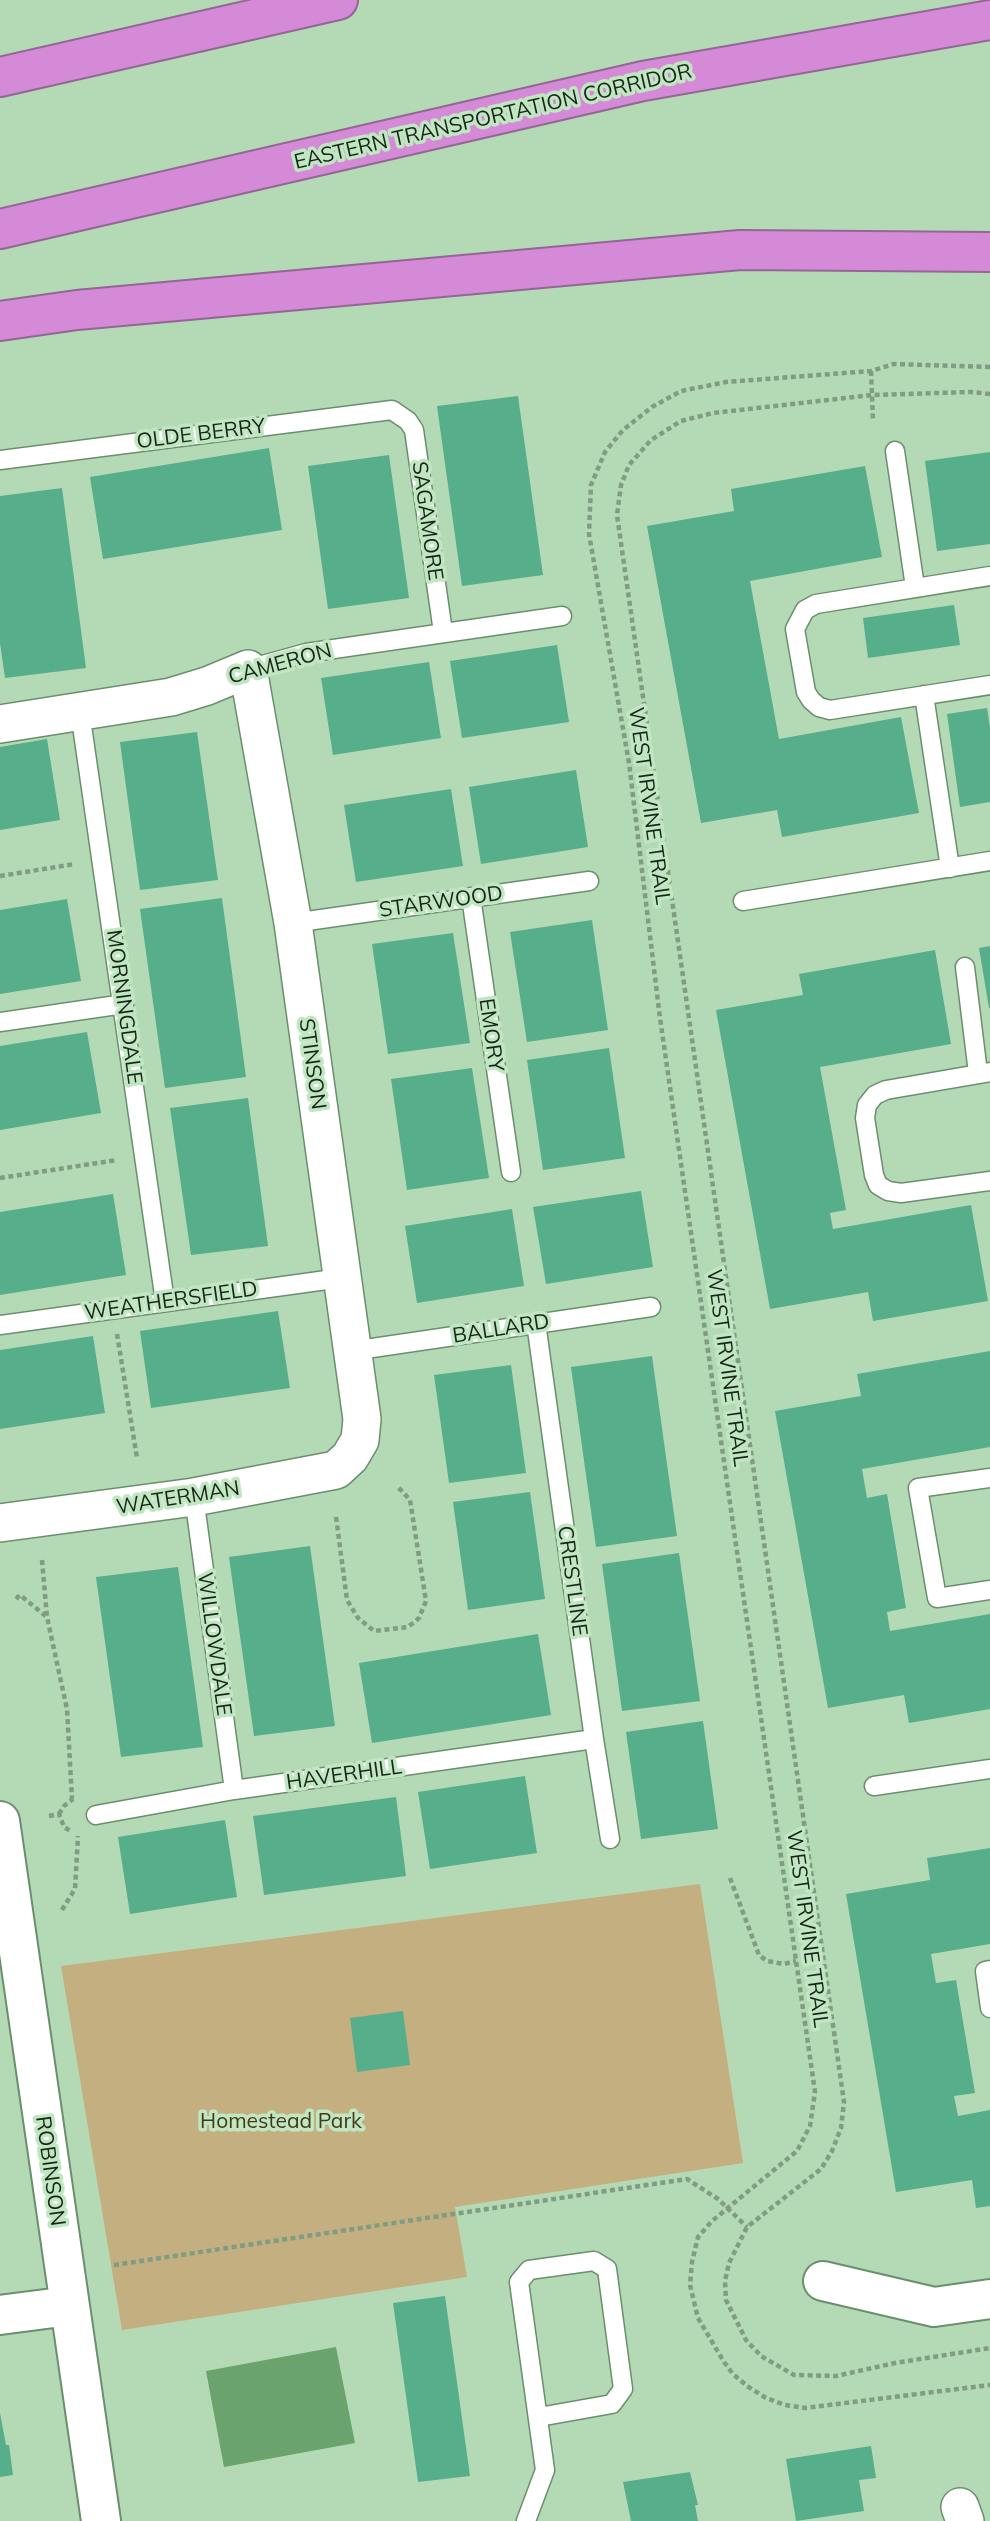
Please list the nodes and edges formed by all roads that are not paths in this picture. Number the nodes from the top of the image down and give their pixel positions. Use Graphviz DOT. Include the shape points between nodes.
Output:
graph roads {
  1 [pos="338,0"];
  2 [pos="990,20"];
  3 [pos="0,77"];
  4 [pos="0,229"];
  5 [pos="990,252"];
  6 [pos="0,321"];
  7 [pos="400,415"];
  8 [pos="895,451"];
  9 [pos="0,460"];
  10 [pos="990,576"];
  11 [pos="915,587"];
  12 [pos="562,616"];
  13 [pos="443,632"];
  14 [pos="248,669"];
  15 [pos="990,685"];
  16 [pos="924,695"];
  17 [pos="80,712"];
  18 [pos="0,724"];
  19 [pos="990,861"];
  20 [pos="950,868"];
  21 [pos="589,881"];
  22 [pos="471,897"];
  23 [pos="743,901"];
  24 [pos="293,923"];
  25 [pos="965,967"];
  26 [pos="124,1004"];
  27 [pos="0,1022"];
  28 [pos="984,1072"];
  29 [pos="511,1172"];
  30 [pos="989,1187"];
  31 [pos="341,1278"];
  32 [pos="165,1302"];
  33 [pos="650,1307"];
  34 [pos="536,1323"];
  35 [pos="0,1325"];
  36 [pos="352,1351"];
  37 [pos="349,1457"];
  38 [pos="990,1478"];
  39 [pos="194,1497"];
  40 [pos="0,1523"];
  41 [pos="990,1590"];
  42 [pos="594,1739"];
  43 [pos="990,1769"];
  44 [pos="873,1786"];
  45 [pos="234,1790"];
  46 [pos="96,1815"];
  47 [pos="0,1821"];
  48 [pos="610,1839"];
  49 [pos="7,1914"];
  50 [pos="990,1970"];
  51 [pos="990,2008"];
  52 [pos="823,2281"];
  53 [pos="990,2300"];
  54 [pos="69,2306"];
  55 [pos="0,2315"];
  56 [pos="539,2417"];
  57 [pos="101,2521"];
  58 [pos="526,2521"];
  1 -- 3 [label="highway"];
  2 -- 4 [label="highway, EASTERN TRANSPORTATION CORRIDOR" via="643,81"];
  5 -- 6 [label="highway" via="740,250 77,310"];
  7 -- 9 [label="lane, OLDE BERRY" via="381,410"];
  7 -- 13 [label="lane, SAGAMORE" via="414,430"];
  8 -- 11 [label="lane"];
  10 -- 11 [label="lane"];
  11 -- 16 [label="lane" via="816,604 804,610 795,629 806,692 819,707 830,710"];
  12 -- 13 [label="lane, CAMERON"];
  13 -- 14 [label="lane, CAMERON" via="306,653"];
  14 -- 17 [label="street, CAMERON" via="171,697"];
  14 -- 24 [label="street, STINSON"];
  15 -- 16 [label="lane"];
  16 -- 20 [label="lane"];
  17 -- 18 [label="street, CAMERON"];
  17 -- 26 [label="lane, MORNINGDALE"];
  19 -- 20 [label="lane"];
  20 -- 23 [label="lane"];
  21 -- 22 [label="lane, STARWOOD"];
  22 -- 24 [label="lane, STARWOOD"];
  22 -- 29 [label="lane, EMORY"];
  24 -- 31 [label="street, STINSON"];
  25 -- 28 [label="lane"];
  26 -- 27 [label="lane"];
  26 -- 32 [label="lane, MORNINGDALE"];
  28 -- 30 [label="lane" via="886,1090 867,1105 865,1118 874,1175 878,1185 888,1191"];
  31 -- 32 [label="lane, WEATHERSFIELD"];
  31 -- 36 [label="street, STINSON"];
  32 -- 35 [label="lane, WEATHERSFIELD"];
  33 -- 34 [label="lane, BALLARD"];
  34 -- 36 [label="lane, BALLARD"];
  34 -- 42 [label="lane, CRESTLINE"];
  36 -- 37 [label="street, STINSON" via="362,1419 360,1440"];
  37 -- 39 [label="street, WATERMAN" via="336,1470"];
  38 -- 41 [label="lane" via="918,1488 937,1598"];
  39 -- 40 [label="street, WATERMAN"];
  39 -- 45 [label="lane, WILLOWDALE"];
  42 -- 45 [label="lane, HAVERHILL"];
  42 -- 48 [label="lane, CRESTLINE"];
  43 -- 44 [label="lane"];
  45 -- 46 [label="lane, HAVERHILL"];
  47 -- 49 [label="street, ROBINSON"];
  49 -- 54 [label="street, ROBINSON"];
  50 -- 51 [label="lane" via="985,1971"];
  52 -- 53 [label="street" via="934,2307"];
  54 -- 55 [label="street"];
  54 -- 57 [label="street, ROBINSON"];
  56 -- 56 [label="lane" via="612,2404 623,2389 607,2269 594,2260 529,2270 519,2282"];
  56 -- 58 [label="lane" via="545,2470"];
}
